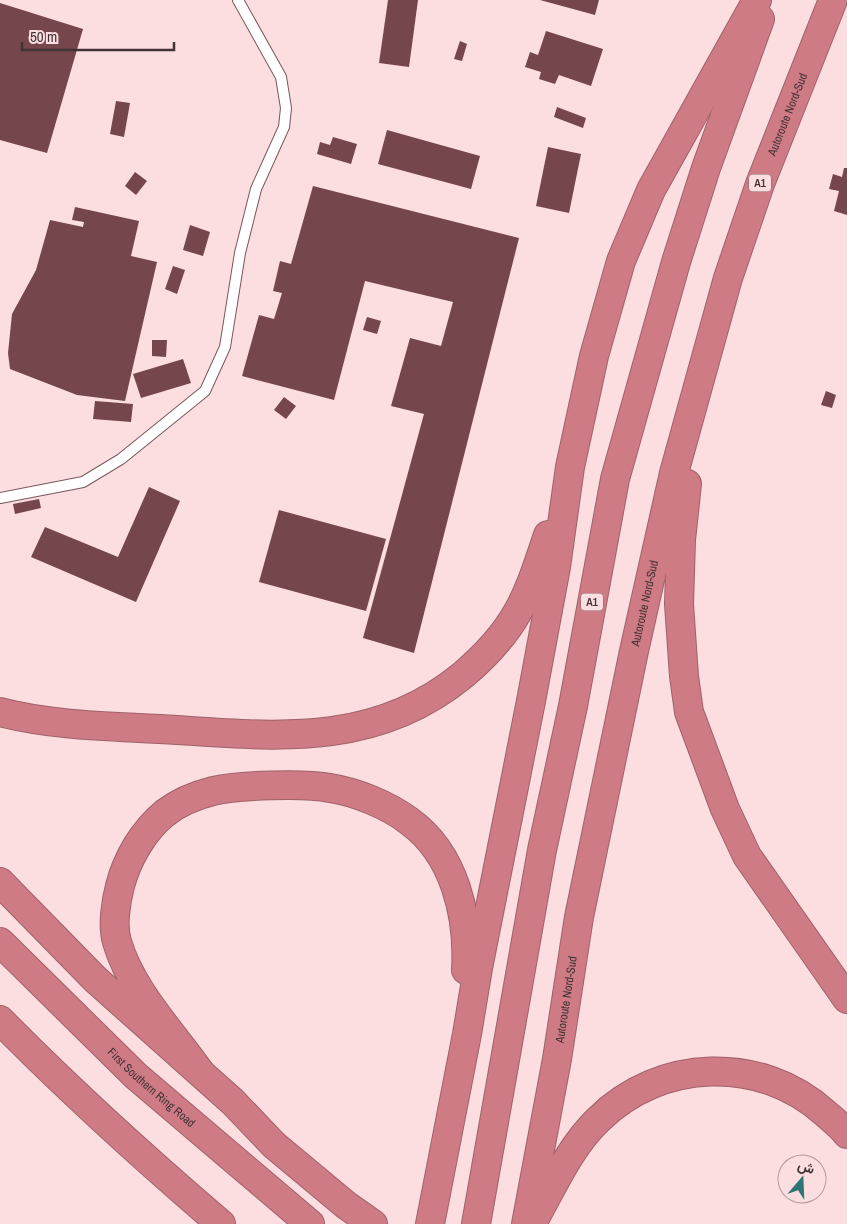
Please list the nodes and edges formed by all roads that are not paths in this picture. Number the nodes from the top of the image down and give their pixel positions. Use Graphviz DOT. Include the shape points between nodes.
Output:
graph roads {
  1 [pos="238,0"];
  2 [pos="757,0"];
  3 [pos="766,0"];
  4 [pos="833,0"];
  5 [pos="702,370"];
  6 [pos="570,467"];
  7 [pos="0,498"];
  8 [pos="0,712"];
  9 [pos="0,882"];
  10 [pos="0,942"];
  11 [pos="845,994"];
  12 [pos="0,1020"];
  13 [pos="200,1072"];
  14 [pos="451,1110"];
  15 [pos="847,1134"];
  16 [pos="476,1221"];
  17 [pos="222,1224"];
  18 [pos="310,1224"];
  19 [pos="373,1224"];
  20 [pos="430,1224"];
  21 [pos="526,1224"];
  22 [pos="532,1224"];
  1 -- 7 [label="lane" via="281,77 286,108 284,127 256,188 240,253 225,347 205,391 121,459 83,482"];
  2 -- 6 [label="highway" via="650,190 621,261 594,356"];
  3 -- 16 [label="highway, A1" via="676,262 615,479 573,706 542,850"];
  4 -- 5 [label="highway, Autoroute Nord-Sud / A1" via="760,184 728,278"];
  5 -- 11 [label="highway" via="681,540 680,633 689,712 724,809 747,856"];
  5 -- 21 [label="highway, Autoroute Nord-Sud / A1" via="674,473 579,917"];
  6 -- 8 [label="highway" via="528,589 510,624 474,666 410,711 375,724 340,730 254,735 63,724"];
  6 -- 14 [label="highway" via="556,567"];
  9 -- 13 [label="highway" via="145,1026"];
  10 -- 18 [label="highway, First Southern Ring Road" via="136,1076"];
  12 -- 17 [label="highway" via="120,1137"];
  13 -- 14 [label="highway" via="130,975 116,940 118,894 123,873 149,828 184,802 214,791 300,785 330,788 385,807 410,821 444,860 457,888 465,925 466,965"];
  13 -- 19 [label="highway" via="274,1145"];
  14 -- 20 [label="highway"];
  15 -- 22 [label="highway" via="818,1107 794,1090 773,1081 744,1072 680,1074 650,1085 599,1119 580,1139"];
}
